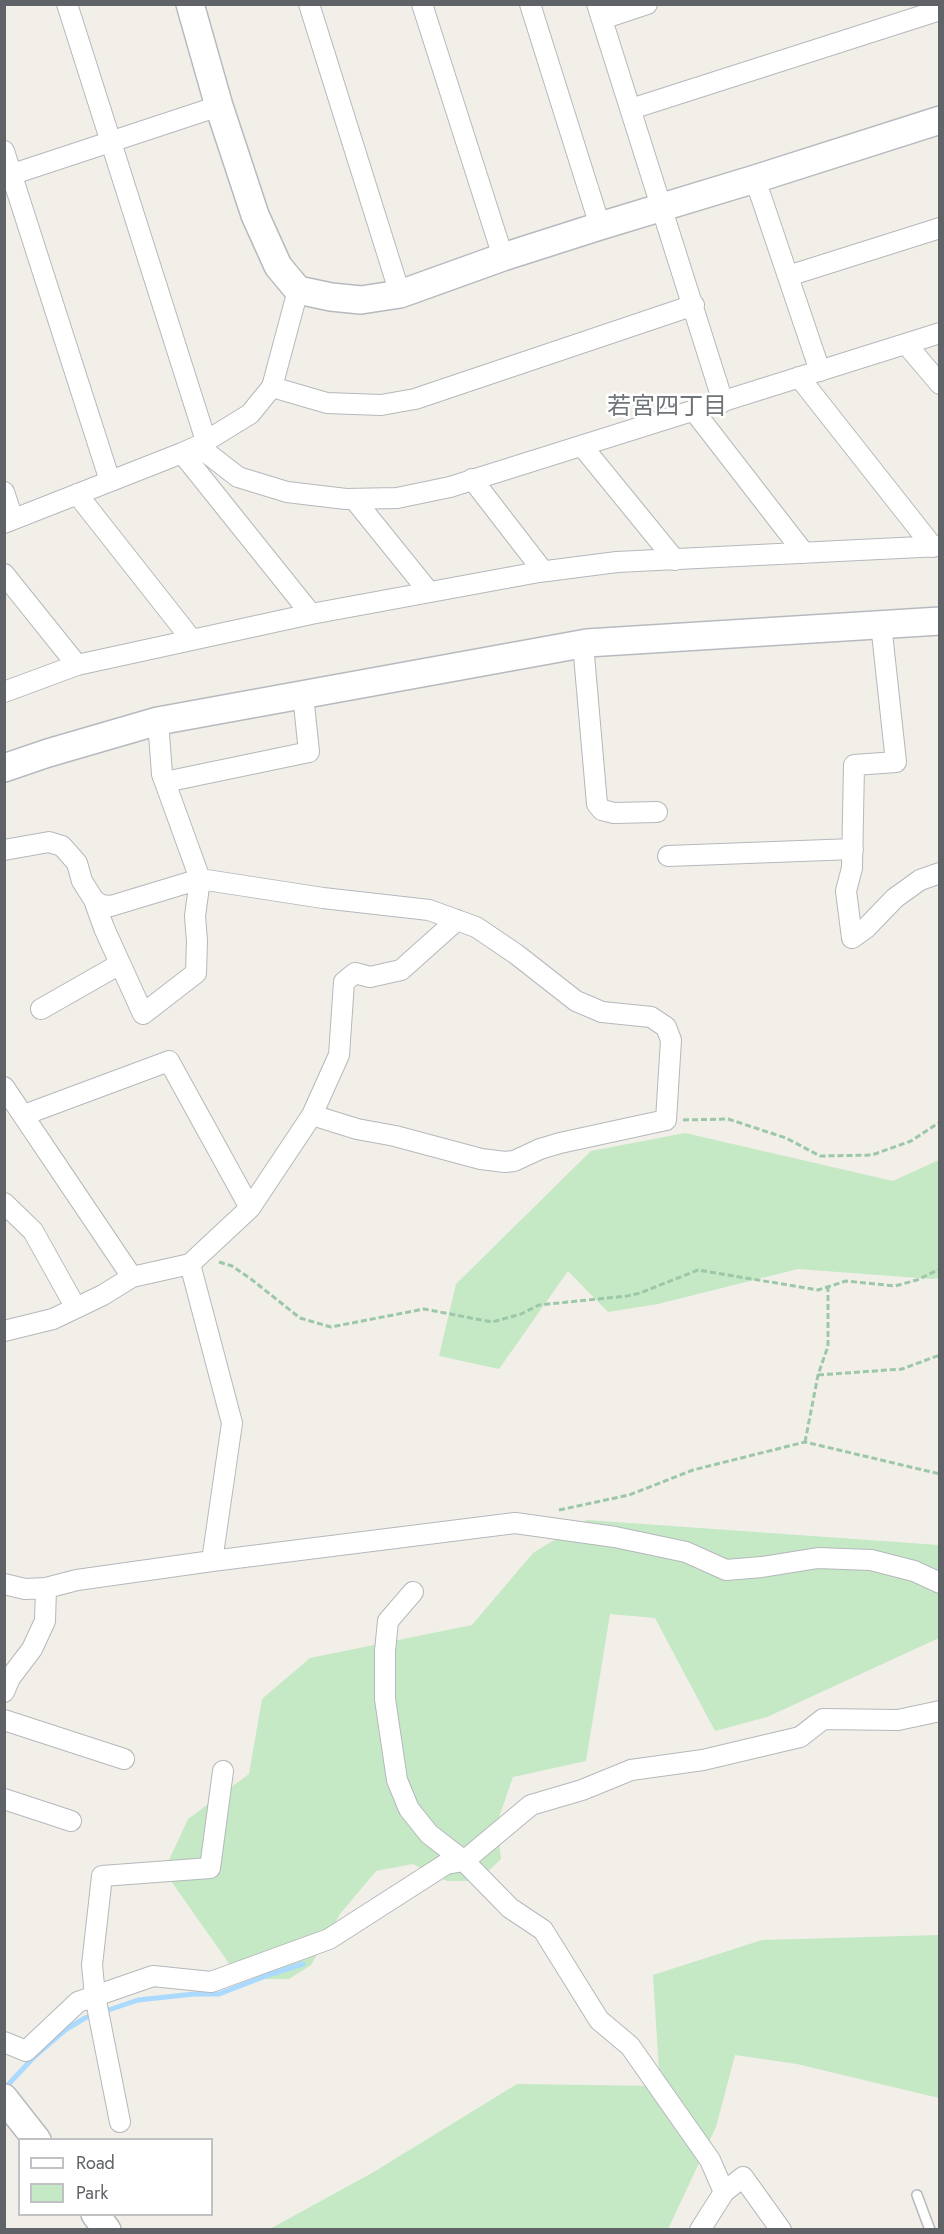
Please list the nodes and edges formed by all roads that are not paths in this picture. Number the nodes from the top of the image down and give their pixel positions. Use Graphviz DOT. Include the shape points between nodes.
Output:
graph roads {
  1 [pos="67,4"];
  2 [pos="189,4"];
  3 [pos="309,4"];
  4 [pos="422,4"];
  5 [pos="530,4"];
  6 [pos="647,4"];
  7 [pos="939,10"];
  8 [pos="600,12"];
  9 [pos="219,106"];
  10 [pos="631,109"];
  11 [pos="939,120"];
  12 [pos="111,141"];
  13 [pos="4,151"];
  14 [pos="8,176"];
  15 [pos="755,180"];
  16 [pos="663,207"];
  17 [pos="600,226"];
  18 [pos="939,228"];
  19 [pos="503,257"];
  20 [pos="788,276"];
  21 [pos="298,290"];
  22 [pos="400,294"];
  23 [pos="694,305"];
  24 [pos="939,333"];
  25 [pos="906,344"];
  26 [pos="820,371"];
  27 [pos="799,378"];
  28 [pos="939,384"];
  29 [pos="272,387"];
  30 [pos="723,402"];
  31 [pos="694,411"];
  32 [pos="582,446"];
  33 [pos="195,447"];
  34 [pos="472,479"];
  35 [pos="110,481"];
  36 [pos="4,492"];
  37 [pos="77,494"];
  38 [pos="354,499"];
  39 [pos="9,521"];
  40 [pos="936,547"];
  41 [pos="804,553"];
  42 [pos="675,560"];
  43 [pos="543,571"];
  44 [pos="4,574"];
  45 [pos="429,592"];
  46 [pos="311,614"];
  47 [pos="939,621"];
  48 [pos="881,624"];
  49 [pos="192,640"];
  50 [pos="582,644"];
  51 [pos="77,665"];
  52 [pos="4,692"];
  53 [pos="303,695"];
  54 [pos="158,720"];
  55 [pos="4,768"];
  56 [pos="165,782"];
  57 [pos="657,812"];
  58 [pos="853,849"];
  59 [pos="4,850"];
  60 [pos="668,856"];
  61 [pos="939,873"];
  62 [pos="200,879"];
  63 [pos="94,900"];
  64 [pos="457,920"];
  65 [pos="120,964"];
  66 [pos="41,1009"];
  67 [pos="4,1087"];
  68 [pos="24,1115"];
  69 [pos="312,1115"];
  70 [pos="4,1203"];
  71 [pos="250,1208"];
  72 [pos="190,1264"];
  73 [pos="132,1277"];
  74 [pos="76,1308"];
  75 [pos="4,1331"];
  76 [pos="212,1561"];
  77 [pos="939,1582"];
  78 [pos="4,1584"];
  79 [pos="46,1588"];
  80 [pos="413,1592"];
  81 [pos="4,1692"];
  82 [pos="939,1712"];
  83 [pos="4,1720"];
  84 [pos="124,1759"];
  85 [pos="223,1771"];
  86 [pos="4,1799"];
  87 [pos="71,1821"];
  88 [pos="464,1861"];
  89 [pos="95,1996"];
  90 [pos="4,2042"];
  91 [pos="4,2098"];
  92 [pos="120,2122"];
  93 [pos="36,2138"];
  94 [pos="724,2192"];
  95 [pos="917,2195"];
  96 [pos="97,2216"];
  97 [pos="107,2229"];
  98 [pos="700,2229"];
  99 [pos="781,2229"];
  100 [pos="930,2229"];
  1 -- 12 [label="street"];
  2 -- 9 [label="street"];
  3 -- 22 [label="street"];
  4 -- 19 [label="street"];
  5 -- 17 [label="street"];
  6 -- 8 [label="street"];
  7 -- 10 [label="street"];
  8 -- 10 [label="street"];
  9 -- 12 [label="street"];
  9 -- 21 [label="street" via="255,215 278,266"];
  10 -- 16 [label="street"];
  11 -- 15 [label="street"];
  12 -- 14 [label="street"];
  12 -- 33 [label="street"];
  13 -- 14 [label="street"];
  14 -- 35 [label="street"];
  15 -- 16 [label="street"];
  15 -- 20 [label="street"];
  16 -- 17 [label="street"];
  16 -- 23 [label="street"];
  17 -- 19 [label="street"];
  18 -- 20 [label="street"];
  19 -- 22 [label="street"];
  20 -- 26 [label="street"];
  21 -- 22 [label="street" via="361,300"];
  21 -- 29 [label="street"];
  23 -- 29 [label="street" via="415,399 381,405 327,403"];
  23 -- 30 [label="street"];
  24 -- 25 [label="street"];
  25 -- 26 [label="street"];
  25 -- 28 [label="street"];
  26 -- 27 [label="street"];
  27 -- 30 [label="street"];
  27 -- 40 [label="street"];
  29 -- 33 [label="street" via="250,414"];
  30 -- 31 [label="street"];
  31 -- 32 [label="street"];
  31 -- 41 [label="street"];
  32 -- 34 [label="street"];
  32 -- 42 [label="street"];
  33 -- 35 [label="street"];
  33 -- 38 [label="street" via="238,477 287,492"];
  33 -- 46 [label="street"];
  34 -- 38 [label="street" via="397,498"];
  34 -- 43 [label="street"];
  35 -- 37 [label="street"];
  36 -- 39 [label="street"];
  37 -- 39 [label="street"];
  37 -- 49 [label="street"];
  38 -- 45 [label="street"];
  40 -- 41 [label="street"];
  41 -- 42 [label="street"];
  42 -- 43 [label="street"];
  43 -- 45 [label="street"];
  44 -- 51 [label="street"];
  45 -- 46 [label="street"];
  46 -- 49 [label="street"];
  47 -- 48 [label="street"];
  48 -- 50 [label="street"];
  48 -- 58 [label="street" via="896,762 854,765"];
  49 -- 51 [label="street"];
  50 -- 53 [label="street"];
  50 -- 57 [label="street" via="597,804 614,813"];
  51 -- 52 [label="street"];
  53 -- 54 [label="street"];
  53 -- 56 [label="street" via="309,752"];
  54 -- 55 [label="street"];
  54 -- 56 [label="street"];
  56 -- 62 [label="street"];
  58 -- 60 [label="street"];
  58 -- 61 [label="street" via="846,891 852,938 895,898 920,880"];
  59 -- 63 [label="street" via="49,842 62,846 76,863"];
  62 -- 63 [label="street" via="111,906"];
  62 -- 64 [label="street" via="429,910"];
  62 -- 65 [label="street" via="195,916 196,973 143,1014"];
  63 -- 65 [label="street"];
  64 -- 69 [label="street" via="401,970 370,977 355,973 344,982 339,1055"];
  64 -- 69 [label="street" via="476,927 516,954 576,1001 603,1012 651,1017 666,1027 671,1040 666,1120 560,1143 505,1162"];
  65 -- 66 [label="street"];
  67 -- 68 [label="street"];
  68 -- 71 [label="street" via="169,1061"];
  68 -- 73 [label="street"];
  69 -- 71 [label="street"];
  70 -- 74 [label="street" via="33,1231"];
  71 -- 72 [label="street"];
  72 -- 73 [label="street"];
  72 -- 76 [label="street" via="232,1424"];
  73 -- 74 [label="street"];
  74 -- 75 [label="street" via="53,1319"];
  76 -- 77 [label="street" via="515,1523 686,1552 726,1570 818,1558 871,1560"];
  76 -- 79 [label="street"];
  78 -- 79 [label="street"];
  79 -- 81 [label="street" via="45,1621"];
  80 -- 88 [label="street" via="388,1621 385,1651 385,1699 397,1780 409,1809 429,1834"];
  82 -- 88 [label="street" via="898,1720 823,1719 800,1737 703,1760 631,1770 531,1805"];
  83 -- 84 [label="street"];
  85 -- 89 [label="street" via="210,1868 102,1876 92,1965"];
  86 -- 87 [label="street"];
  88 -- 89 [label="street" via="446,1864 329,1939 211,1982 153,1976"];
  88 -- 94 [label="street" via="510,1908 543,1930 599,2019 630,2046 710,2160"];
  89 -- 90 [label="street" via="78,2002 26,2051"];
  89 -- 92 [label="street"];
  91 -- 93 [label="street"];
  94 -- 98 [label="street"];
  94 -- 99 [label="street" via="743,2177"];
  95 -- 100 [label="lane"];
  96 -- 97 [label="street"];
}
